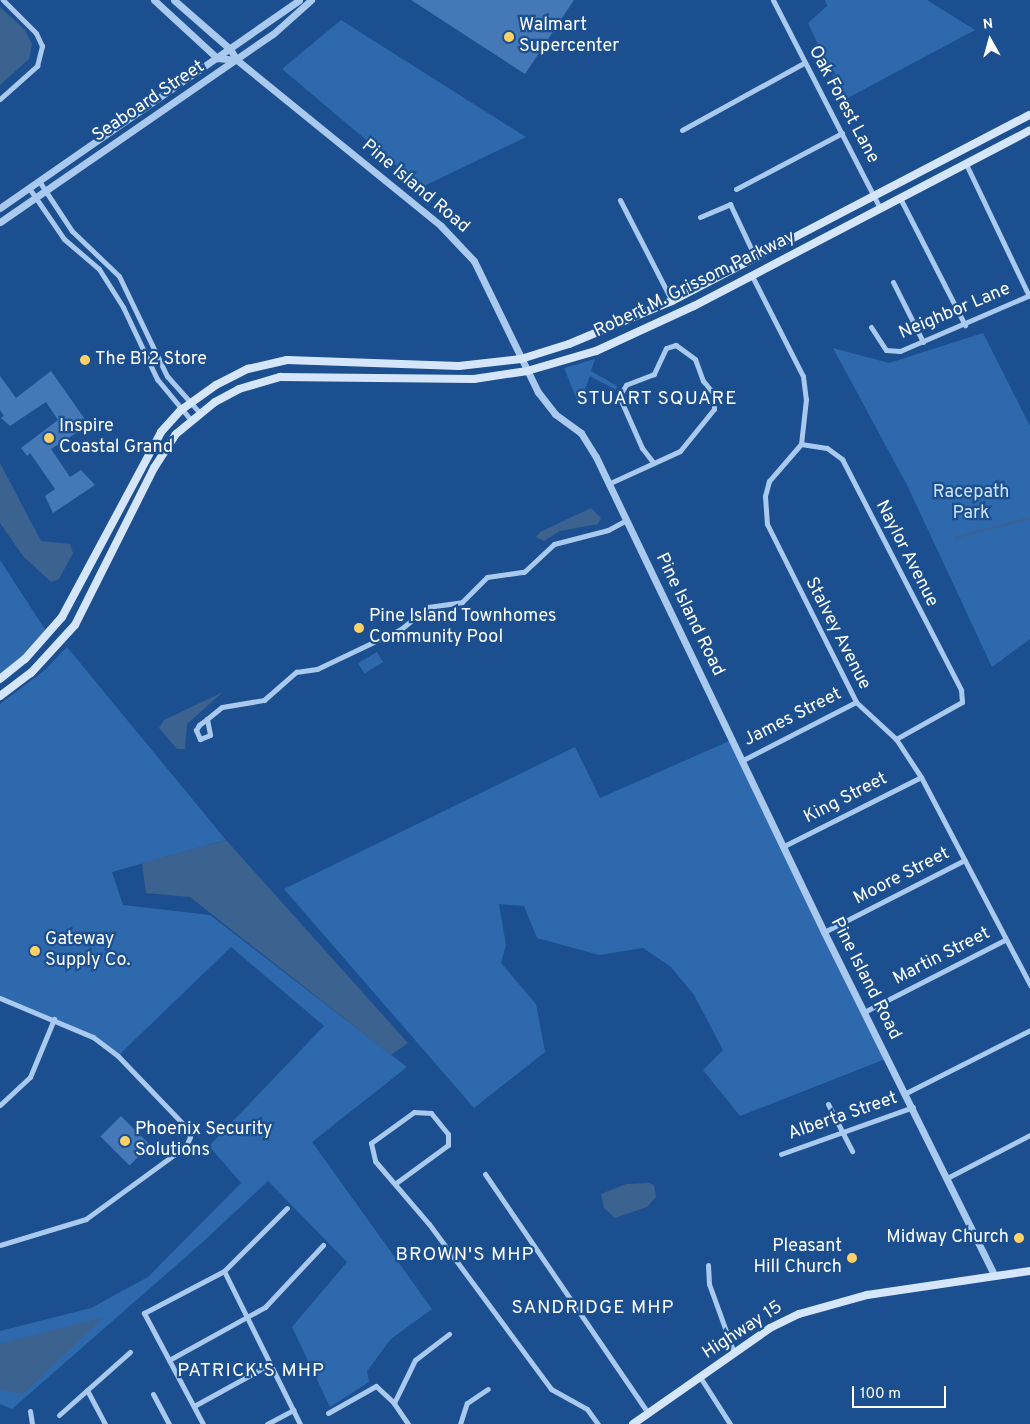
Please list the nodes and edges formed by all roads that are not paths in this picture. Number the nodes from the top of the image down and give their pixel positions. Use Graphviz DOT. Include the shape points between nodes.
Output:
graph roads {
  1 [pos="3,0"];
  2 [pos="154,0"];
  3 [pos="174,0"];
  4 [pos="299,0"];
  5 [pos="311,0"];
  6 [pos="775,0"];
  7 [pos="230,49"];
  8 [pos="217,58"];
  9 [pos="237,60"];
  10 [pos="804,63"];
  11 [pos="0,99"];
  12 [pos="1030,115"];
  13 [pos="682,130"];
  14 [pos="1030,130"];
  15 [pos="842,133"];
  16 [pos="966,164"];
  17 [pos="39,181"];
  18 [pos="29,188"];
  19 [pos="736,190"];
  20 [pos="45,191"];
  21 [pos="874,194"];
  22 [pos="35,198"];
  23 [pos="900,198"];
  24 [pos="620,200"];
  25 [pos="0,208"];
  26 [pos="880,208"];
  27 [pos="700,217"];
  28 [pos="0,222"];
  29 [pos="755,256"];
  30 [pos="752,276"];
  31 [pos="893,282"];
  32 [pos="1029,296"];
  33 [pos="672,301"];
  34 [pos="632,320"];
  35 [pos="965,325"];
  36 [pos="871,327"];
  37 [pos="635,335"];
  38 [pos="923,342"];
  39 [pos="153,345"];
  40 [pos="143,351"];
  41 [pos="521,359"];
  42 [pos="527,371"];
  43 [pos="190,403"];
  44 [pos="181,410"];
  45 [pos="200,413"];
  46 [pos="191,420"];
  47 [pos="801,444"];
  48 [pos="653,462"];
  49 [pos="608,484"];
  50 [pos="626,521"];
  51 [pos="0,678"];
  52 [pos="0,696"];
  53 [pos="856,702"];
  54 [pos="207,719"];
  55 [pos="896,739"];
  56 [pos="743,760"];
  57 [pos="921,777"];
  58 [pos="784,846"];
  59 [pos="965,860"];
  60 [pos="824,932"];
  61 [pos="1006,940"];
  62 [pos="1030,985"];
  63 [pos="0,998"];
  64 [pos="864,1012"];
  65 [pos="54,1019"];
  66 [pos="1030,1030"];
  67 [pos="906,1093"];
  68 [pos="828,1104"];
  69 [pos="0,1105"];
  70 [pos="914,1107"];
  71 [pos="842,1132"];
  72 [pos="1030,1135"];
  73 [pos="852,1151"];
  74 [pos="781,1154"];
  75 [pos="485,1174"];
  76 [pos="947,1178"];
  77 [pos="396,1183"];
  78 [pos="287,1208"];
  79 [pos="323,1245"];
  80 [pos="0,1246"];
  81 [pos="708,1265"];
  82 [pos="224,1271"];
  83 [pos="1030,1272"];
  84 [pos="995,1276"];
  85 [pos="248,1318"];
  86 [pos="449,1334"];
  87 [pos="130,1352"];
  88 [pos="734,1353"];
  89 [pos="169,1360"];
  90 [pos="270,1364"];
  91 [pos="700,1377"];
  92 [pos="488,1389"];
  93 [pos="87,1390"];
  94 [pos="154,1394"];
  95 [pos="394,1403"];
  96 [pos="194,1406"];
  97 [pos="293,1410"];
  98 [pos="30,1411"];
  99 [pos="328,1413"];
  100 [pos="648,1413"];
  101 [pos="59,1415"];
  102 [pos="32,1424"];
  103 [pos="105,1424"];
  104 [pos="169,1424"];
  105 [pos="203,1424"];
  106 [pos="267,1424"];
  107 [pos="300,1424"];
  108 [pos="408,1424"];
  109 [pos="460,1424"];
  110 [pos="598,1424"];
  111 [pos="633,1424"];
  112 [pos="730,1424"];
  1 -- 11 [label="street" via="36,34 42,46 37,66"];
  2 -- 8 [label="street"];
  3 -- 7 [label="street, Pine Island Road"];
  4 -- 7 [label="street, Seaboard Street"];
  5 -- 9 [label="street, Seaboard Street" via="294,18"];
  6 -- 10 [label="street, Oak Forest Lane"];
  7 -- 8 [label="street, Seaboard Street"];
  7 -- 9 [label="street, Pine Island Road"];
  8 -- 9 [label="street"];
  8 -- 17 [label="street, Seaboard Street"];
  9 -- 20 [label="street, Seaboard Street"];
  9 -- 41 [label="street, Pine Island Road" via="452,235 481,273"];
  10 -- 13 [label="street"];
  10 -- 15 [label="street, Oak Forest Lane"];
  12 -- 21 [label="main road, Robert M. Grissom Parkway"];
  14 -- 16 [label="main road, Robert M. Grissom Parkway"];
  15 -- 19 [label="street"];
  15 -- 21 [label="street, Oak Forest Lane"];
  16 -- 23 [label="main road, Robert M. Grissom Parkway"];
  16 -- 32 [label="street"];
  17 -- 18 [label="street, Seaboard Street"];
  17 -- 20 [label="street"];
  18 -- 22 [label="street"];
  18 -- 25 [label="street, Seaboard Street"];
  20 -- 22 [label="street, Seaboard Street"];
  20 -- 39 [label="street" via="72,231 119,276"];
  21 -- 26 [label="street, Oak Forest Lane"];
  21 -- 29 [label="main road, Robert M. Grissom Parkway"];
  22 -- 28 [label="street, Seaboard Street"];
  22 -- 40 [label="street" via="64,239 99,269"];
  23 -- 26 [label="main road, Robert M. Grissom Parkway"];
  23 -- 35 [label="street"];
  24 -- 33 [label="street"];
  26 -- 30 [label="main road, Robert M. Grissom Parkway"];
  27 -- 29 [label="street" via="730,204"];
  29 -- 33 [label="main road, Robert M. Grissom Parkway"];
  30 -- 37 [label="main road, Robert M. Grissom Parkway"];
  30 -- 47 [label="street, Stalvey Avenue" via="803,376 807,413"];
  31 -- 38 [label="street"];
  32 -- 35 [label="street, Neighbor Lane"];
  33 -- 34 [label="main road, Robert M. Grissom Parkway"];
  34 -- 37 [label="main road" via="630,327"];
  34 -- 41 [label="main road, Robert M. Grissom Parkway"];
  35 -- 38 [label="street, Neighbor Lane"];
  36 -- 38 [label="street, Neighbor Lane" via="890,351 900,351"];
  37 -- 42 [label="main road, Robert M. Grissom Parkway"];
  39 -- 40 [label="street"];
  39 -- 43 [label="street" via="167,376"];
  40 -- 44 [label="street" via="160,384"];
  41 -- 42 [label="street, Pine Island Road"];
  41 -- 43 [label="main road, Robert M. Grissom Parkway" via="459,366 287,360 248,369"];
  42 -- 45 [label="main road, Robert M. Grissom Parkway" via="444,380 280,377 239,389"];
  42 -- 49 [label="street, Pine Island Road" via="546,404 581,432"];
  43 -- 44 [label="main road, Robert M. Grissom Parkway"];
  43 -- 45 [label="street"];
  44 -- 46 [label="street"];
  44 -- 51 [label="main road, Robert M. Grissom Parkway" via="148,450 62,618 25,659"];
  45 -- 46 [label="main road, Robert M. Grissom Parkway"];
  46 -- 52 [label="main road, Robert M. Grissom Parkway" via="176,434 154,468 75,625 31,673"];
  47 -- 53 [label="street, Stalvey Avenue" via="769,481 765,496 767,524"];
  47 -- 55 [label="street, Naylor Avenue" via="827,448 842,459 961,690 962,702"];
  48 -- 48 [label="street" via="690,442 716,402 700,376 695,359 676,345 666,348 654,374 626,384 619,396 642,448"];
  48 -- 49 [label="street"];
  49 -- 50 [label="street, Pine Island Road"];
  50 -- 54 [label="street" via="608,530 554,544 529,569 487,577 462,602 428,606 401,629 317,669 291,674 264,700 229,704"];
  50 -- 56 [label="street, Pine Island Road"];
  53 -- 55 [label="street, Stalvey Avenue"];
  53 -- 56 [label="street, James Street"];
  55 -- 57 [label="street, Stalvey Avenue"];
  56 -- 58 [label="street, Pine Island Road"];
  57 -- 58 [label="street, King Street"];
  57 -- 59 [label="street, Stalvey Avenue"];
  58 -- 60 [label="street, Pine Island Road"];
  59 -- 60 [label="street, Moore Street"];
  59 -- 61 [label="street, Stalvey Avenue"];
  60 -- 64 [label="street, Pine Island Road"];
  61 -- 62 [label="street, Stalvey Avenue"];
  61 -- 64 [label="street, Martin Street"];
  63 -- 65 [label="street"];
  64 -- 67 [label="street, Pine Island Road"];
  65 -- 69 [label="street" via="30,1077"];
  65 -- 80 [label="street" via="93,1037 118,1056 187,1128 190,1137 186,1146 90,1217"];
  66 -- 67 [label="street"];
  67 -- 70 [label="street, Pine Island Road"];
  68 -- 71 [label="street"];
  70 -- 71 [label="street, Alberta Street"];
  70 -- 76 [label="street, Pine Island Road"];
  71 -- 73 [label="street"];
  71 -- 74 [label="street, Alberta Street"];
  72 -- 76 [label="street"];
  75 -- 100 [label="street"];
  76 -- 84 [label="street, Pine Island Road"];
  77 -- 77 [label="street" via="375,1161 371,1143 414,1112 431,1113 448,1134 448,1145"];
  77 -- 110 [label="street" via="551,1389 587,1409"];
  78 -- 82 [label="street"];
  79 -- 85 [label="street" via="265,1307"];
  81 -- 88 [label="street" via="709,1284"];
  82 -- 85 [label="street"];
  82 -- 89 [label="street" via="144,1313"];
  83 -- 84 [label="main road, Highway 15"];
  84 -- 88 [label="main road, Highway 15" via="867,1295 816,1308 770,1328"];
  85 -- 89 [label="street"];
  85 -- 90 [label="street"];
  86 -- 95 [label="street" via="415,1360"];
  87 -- 93 [label="street"];
  88 -- 91 [label="main road, Highway 15"];
  89 -- 96 [label="street"];
  90 -- 96 [label="street"];
  90 -- 97 [label="street"];
  91 -- 100 [label="main road, Highway 15"];
  91 -- 112 [label="street"];
  92 -- 109 [label="street" via="467,1403"];
  93 -- 101 [label="street"];
  93 -- 103 [label="street"];
  94 -- 104 [label="street"];
  95 -- 99 [label="street" via="376,1386"];
  95 -- 108 [label="street"];
  96 -- 105 [label="street"];
  97 -- 106 [label="street"];
  97 -- 107 [label="street"];
  98 -- 102 [label="street"];
  100 -- 111 [label="main road, Highway 15"];
}
